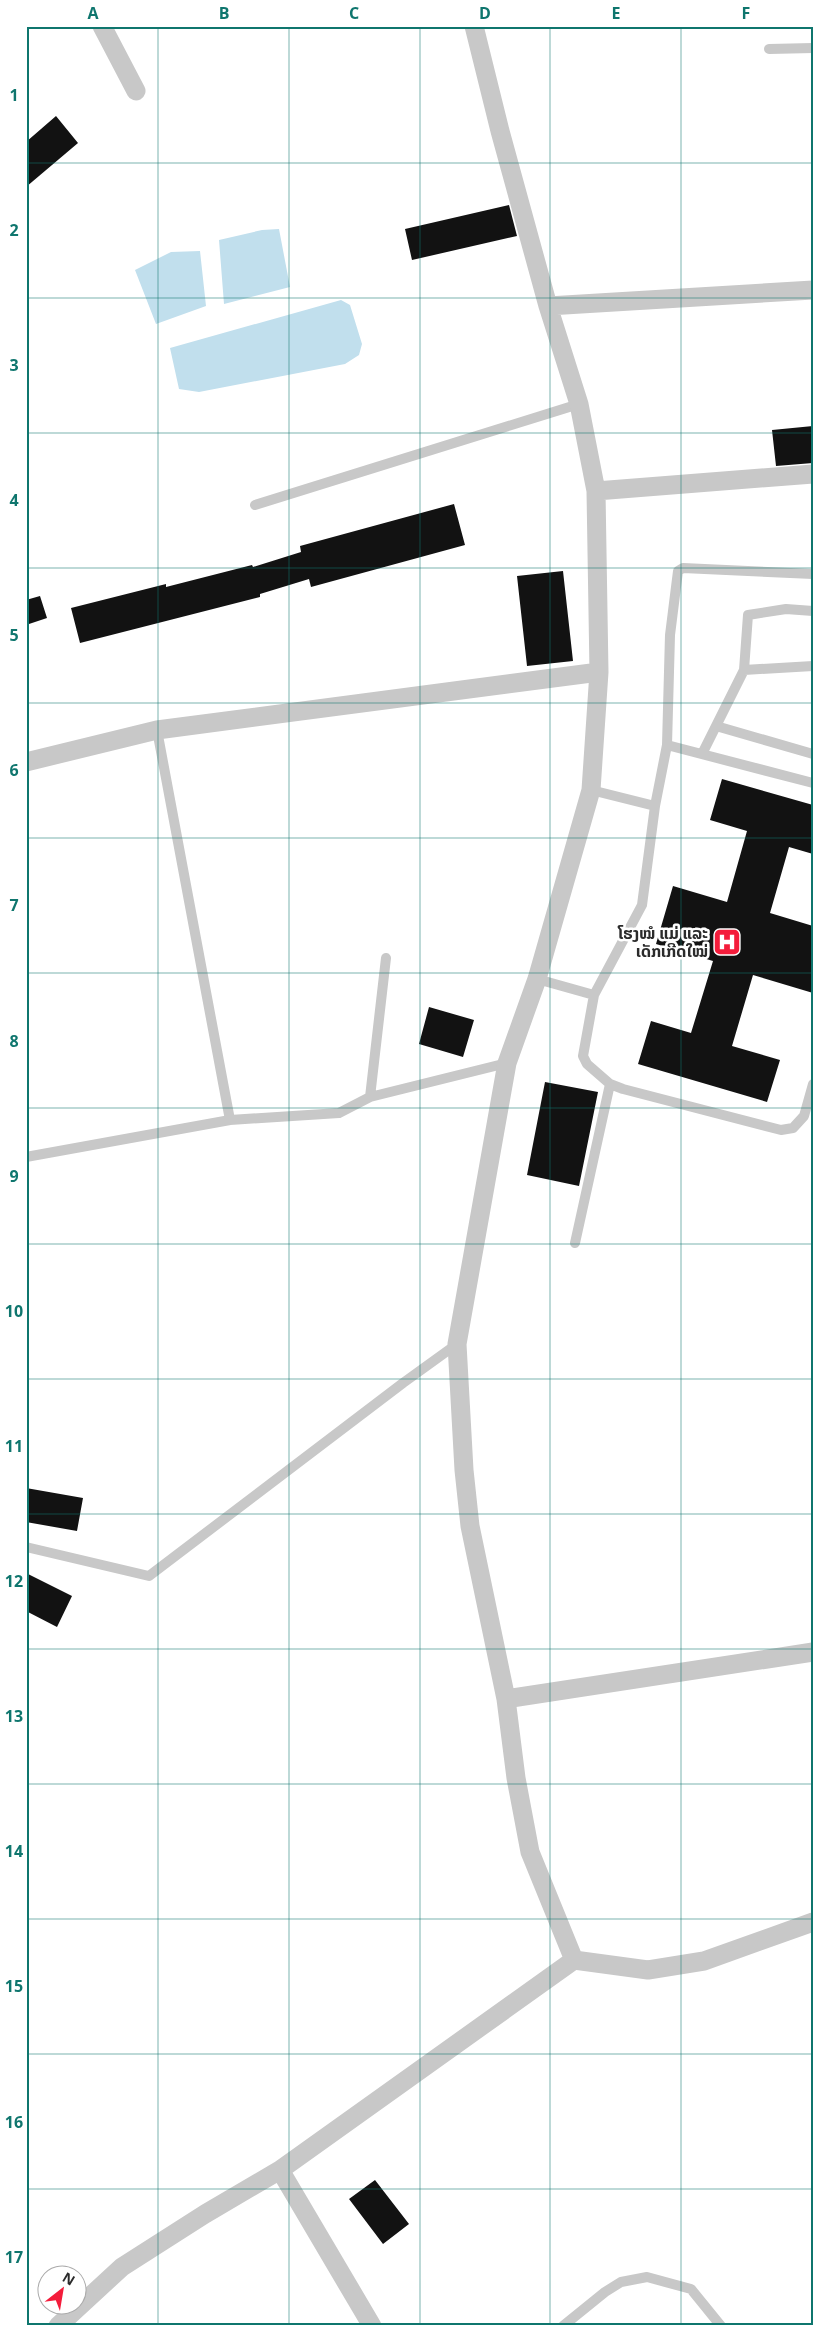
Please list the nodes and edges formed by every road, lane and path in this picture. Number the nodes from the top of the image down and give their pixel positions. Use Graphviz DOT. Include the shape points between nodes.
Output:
graph roads {
  1 [pos="102,26"];
  2 [pos="474,26"];
  3 [pos="813,48"];
  4 [pos="769,49"];
  5 [pos="136,91"];
  6 [pos="813,290"];
  7 [pos="548,306"];
  8 [pos="579,404"];
  9 [pos="813,474"];
  10 [pos="596,491"];
  11 [pos="255,505"];
  12 [pos="813,574"];
  13 [pos="813,611"];
  14 [pos="813,666"];
  15 [pos="744,670"];
  16 [pos="599,672"];
  17 [pos="716,726"];
  18 [pos="157,730"];
  19 [pos="667,745"];
  20 [pos="702,754"];
  21 [pos="813,754"];
  22 [pos="26,762"];
  23 [pos="813,783"];
  24 [pos="591,790"];
  25 [pos="655,806"];
  26 [pos="386,958"];
  27 [pos="537,979"];
  28 [pos="594,995"];
  29 [pos="507,1063"];
  30 [pos="610,1084"];
  31 [pos="813,1084"];
  32 [pos="370,1097"];
  33 [pos="230,1120"];
  34 [pos="26,1157"];
  35 [pos="576,1243"];
  36 [pos="457,1344"];
  37 [pos="26,1547"];
  38 [pos="813,1652"];
  39 [pos="506,1698"];
  40 [pos="813,1922"];
  41 [pos="574,1960"];
  42 [pos="280,2170"];
  43 [pos="58,2326"];
  44 [pos="372,2326"];
  45 [pos="563,2326"];
  46 [pos="721,2326"];
  1 -- 5 [label="street"];
  2 -- 7 [label="street"];
  3 -- 4 [label="lane"];
  6 -- 7 [label="street"];
  7 -- 8 [label="street"];
  8 -- 10 [label="street"];
  8 -- 11 [label="lane"];
  9 -- 10 [label="street"];
  10 -- 16 [label="street"];
  12 -- 19 [label="lane" via="683,568 678,572 670,635"];
  13 -- 15 [label="lane" via="786,609 748,615"];
  14 -- 15 [label="lane"];
  15 -- 17 [label="lane"];
  16 -- 18 [label="street"];
  16 -- 24 [label="street"];
  17 -- 20 [label="lane"];
  17 -- 21 [label="lane"];
  18 -- 22 [label="street"];
  18 -- 33 [label="lane"];
  19 -- 20 [label="lane"];
  19 -- 25 [label="lane"];
  20 -- 23 [label="lane"];
  24 -- 25 [label="lane"];
  24 -- 27 [label="street"];
  25 -- 28 [label="lane" via="642,905"];
  26 -- 32 [label="lane"];
  27 -- 28 [label="lane"];
  27 -- 29 [label="street"];
  28 -- 30 [label="lane" via="584,1056 587,1064"];
  29 -- 32 [label="lane"];
  29 -- 36 [label="street"];
  30 -- 31 [label="lane" via="781,1130 793,1128 804,1116"];
  30 -- 35 [label="lane"];
  32 -- 33 [label="lane" via="339,1113"];
  33 -- 34 [label="lane"];
  36 -- 37 [label="lane" via="149,1576"];
  36 -- 39 [label="street" via="470,1526"];
  38 -- 39 [label="street"];
  39 -- 41 [label="street" via="530,1852"];
  40 -- 41 [label="street" via="704,1961 648,1970"];
  41 -- 42 [label="street"];
  42 -- 43 [label="street" via="122,2267"];
  42 -- 44 [label="street"];
  45 -- 46 [label="lane" via="621,2282 647,2277 691,2289"];
}
